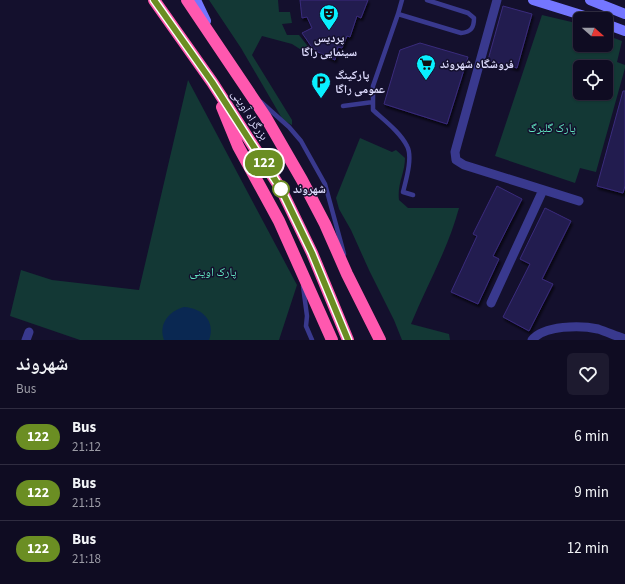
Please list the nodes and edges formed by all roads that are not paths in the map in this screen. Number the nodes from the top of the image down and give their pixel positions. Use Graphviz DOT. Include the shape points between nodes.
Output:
graph roads {
  1 [pos="154,0"];
  2 [pos="187,0"];
  3 [pos="196,0"];
  4 [pos="402,0"];
  5 [pos="426,0"];
  6 [pos="497,0"];
  7 [pos="533,0"];
  8 [pos="590,0"];
  9 [pos="555,3"];
  10 [pos="577,12"];
  11 [pos="398,14"];
  12 [pos="625,14"];
  13 [pos="613,27"];
  14 [pos="625,31"];
  15 [pos="216,43"];
  16 [pos="212,82"];
  17 [pos="247,89"];
  18 [pos="373,102"];
  19 [pos="343,106"];
  20 [pos="542,190"];
  21 [pos="413,195"];
  22 [pos="579,201"];
  23 [pos="297,259"];
  24 [pos="347,274"];
  25 [pos="491,303"];
  26 [pos="625,339"];
  27 [pos="312,340"];
  28 [pos="332,340"];
  29 [pos="348,340"];
  30 [pos="380,340"];
  31 [pos="532,340"];
  1 -- 16 [label="highway, بزرگراه آوینی"];
  2 -- 15 [label="highway, بزرگراه آوینی"];
  3 -- 15 [label="street"];
  4 -- 11 [label="lane"];
  5 -- 11 [label="lane" via="468,13 474,18 472,29 461,33"];
  6 -- 20 [label="street" via="455,152 456,160 464,165"];
  7 -- 9 [label="street"];
  8 -- 12 [label="street"];
  9 -- 10 [label="street"];
  11 -- 18 [label="lane" via="373,86"];
  13 -- 14 [label="street"];
  15 -- 17 [label="highway, بزرگراه آوینی"];
  16 -- 23 [label="highway" via="238,146"];
  16 -- 29 [label="highway, بزرگراه آوینی" via="281,189 312,253"];
  17 -- 24 [label="highway, بزرگراه آوینی" via="302,180"];
  17 -- 24 [label="lane" via="301,141 325,184 343,249"];
  18 -- 19 [label="lane"];
  18 -- 21 [label="lane" via="373,110 396,131 408,147 409,168 403,192"];
  20 -- 22 [label="street"];
  20 -- 25 [label="street"];
  23 -- 27 [label="lane" via="304,293 306,326"];
  23 -- 28 [label="highway"];
  24 -- 30 [label="highway, بزرگراه آوینی"];
  26 -- 31 [label="street" via="601,330 570,327 547,330"];
}
